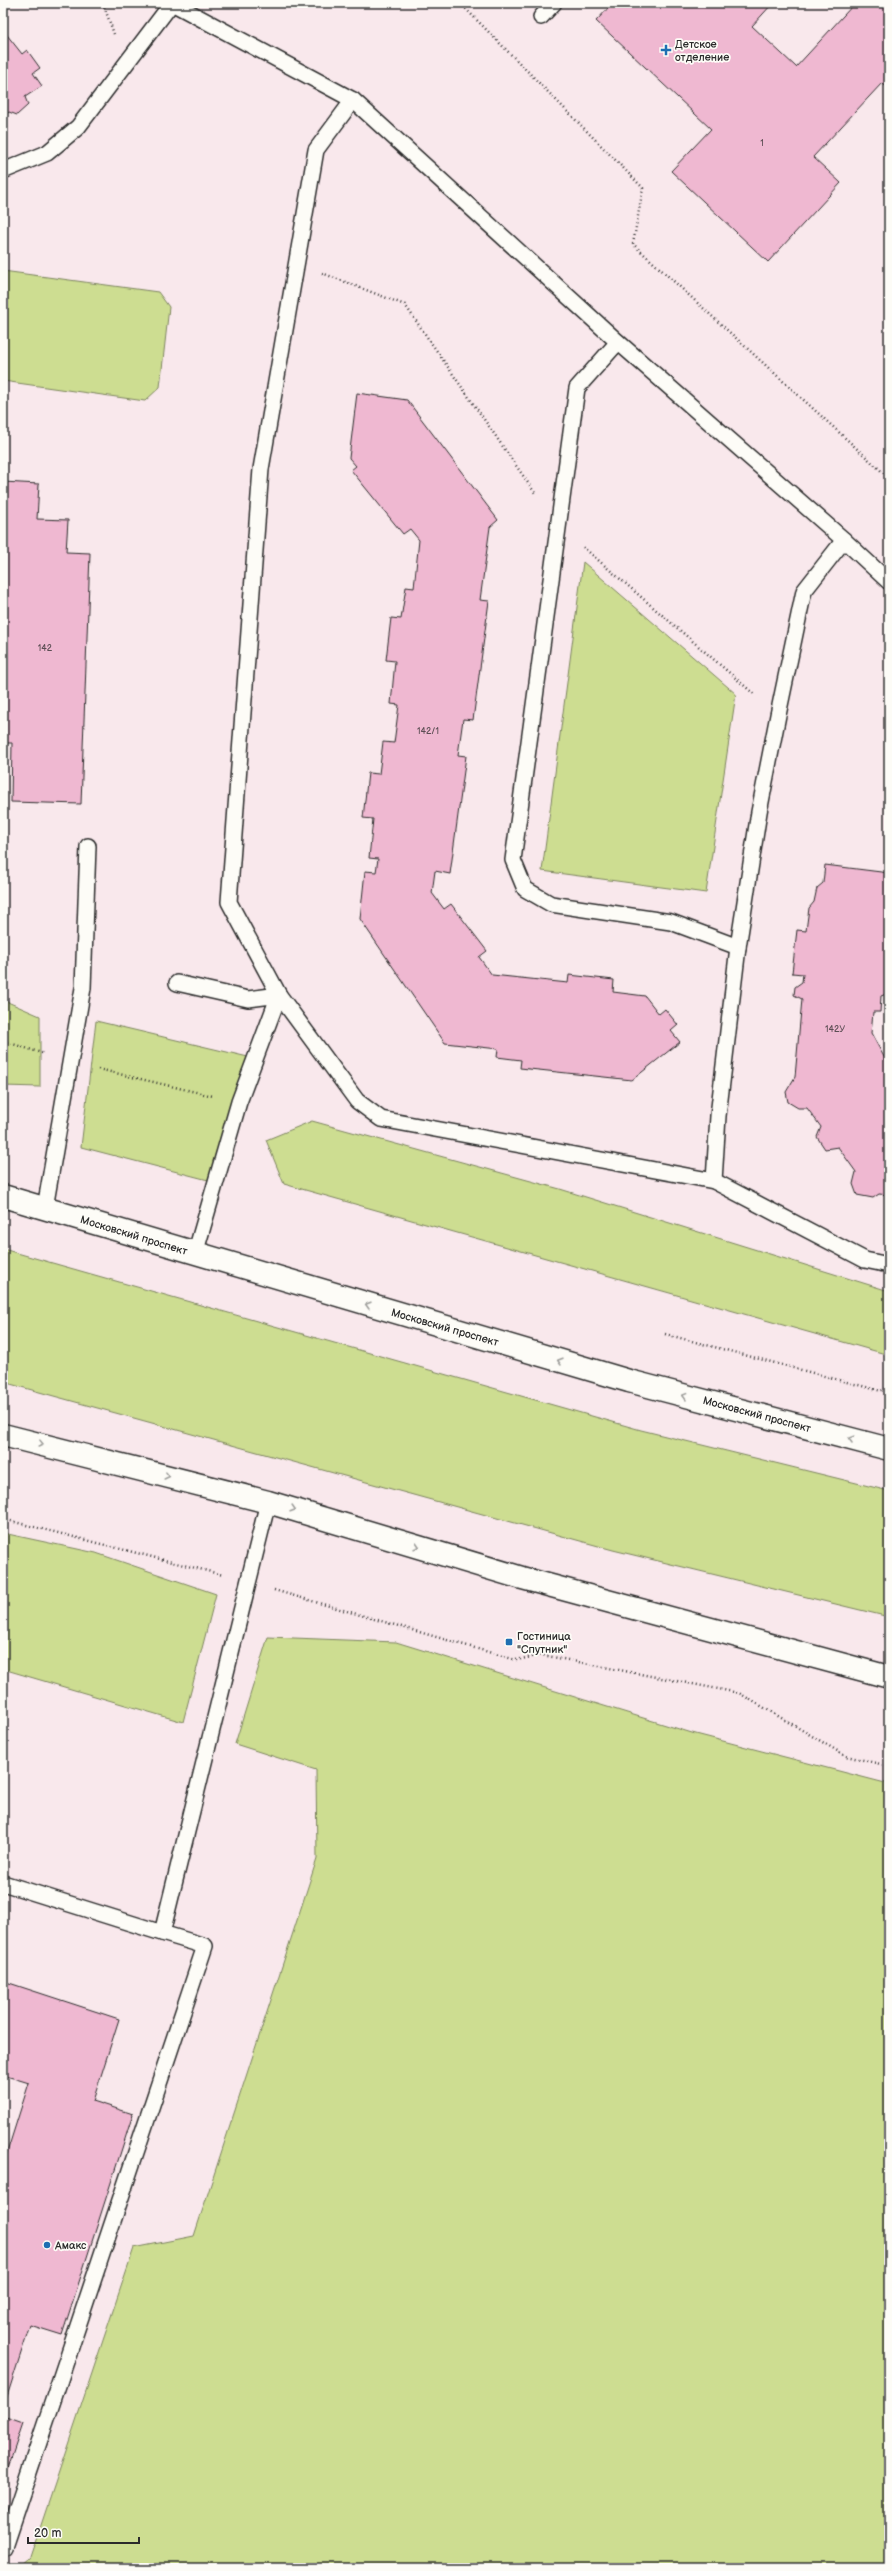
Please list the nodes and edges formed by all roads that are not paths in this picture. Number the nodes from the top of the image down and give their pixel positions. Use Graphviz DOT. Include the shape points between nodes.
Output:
graph roads {
  1 [pos="172,3"];
  2 [pos="554,3"];
  3 [pos="541,17"];
  4 [pos="353,100"];
  5 [pos="3,171"];
  6 [pos="618,342"];
  7 [pos="844,540"];
  8 [pos="889,582"];
  9 [pos="88,846"];
  10 [pos="738,947"];
  11 [pos="177,983"];
  12 [pos="278,995"];
  13 [pos="714,1180"];
  14 [pos="3,1196"];
  15 [pos="45,1208"];
  16 [pos="195,1254"];
  17 [pos="889,1265"];
  18 [pos="3,1435"];
  19 [pos="889,1449"];
  20 [pos="268,1502"];
  21 [pos="889,1677"];
  22 [pos="3,1884"];
  23 [pos="162,1933"];
  24 [pos="4,2547"];
  1 -- 4 [label="lane"];
  1 -- 5 [label="lane" via="78,127 47,153"];
  2 -- 3 [label="lane"];
  4 -- 6 [label="lane"];
  4 -- 12 [label="lane" via="316,150 261,469 229,902"];
  6 -- 7 [label="lane"];
  6 -- 10 [label="lane" via="577,388 513,860 525,889 551,904 671,922"];
  7 -- 8 [label="lane"];
  7 -- 10 [label="lane" via="804,591 759,812"];
  9 -- 15 [label="lane" via="83,988"];
  10 -- 13 [label="lane" via="718,1116"];
  11 -- 12 [label="lane" via="248,999"];
  12 -- 13 [label="lane" via="357,1100 381,1119"];
  12 -- 16 [label="lane" via="239,1102"];
  13 -- 17 [label="lane" via="865,1260"];
  14 -- 15 [label="main road, Московский проспект"];
  15 -- 16 [label="main road, Московский проспект"];
  19 -- 16 [label="main road, Московский проспект, one-way" via="629,1381"];
  18 -- 20 [label="main road, one-way"];
  20 -- 21 [label="main road, one-way" via="522,1578"];
  20 -- 23 [label="lane"];
  22 -- 23 [label="lane"];
  23 -- 24 [label="lane" via="205,1946"];
}
